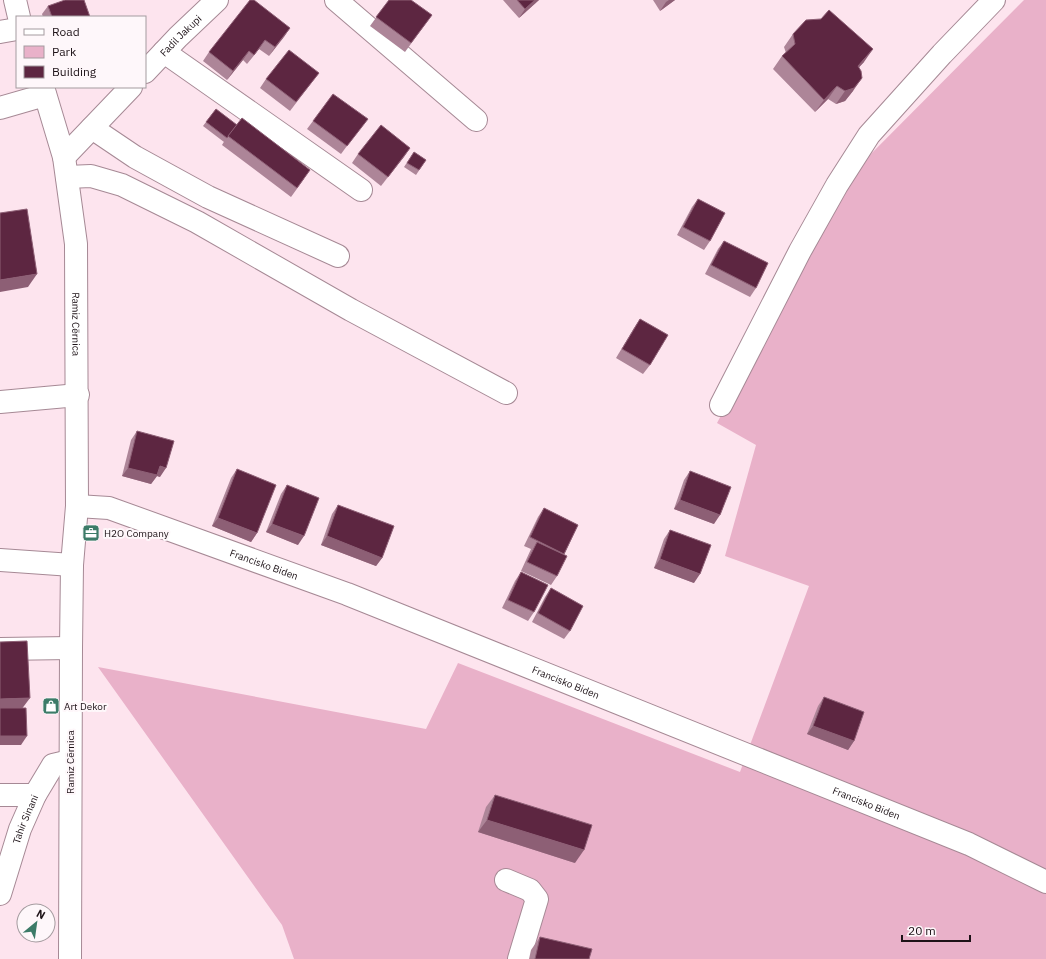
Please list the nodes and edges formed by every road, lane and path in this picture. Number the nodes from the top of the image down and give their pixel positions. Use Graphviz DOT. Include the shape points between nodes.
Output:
graph roads {
  1 [pos="15,0"];
  2 [pos="217,0"];
  3 [pos="336,0"];
  4 [pos="994,0"];
  5 [pos="19,16"];
  6 [pos="16,29"];
  7 [pos="0,32"];
  8 [pos="164,52"];
  9 [pos="146,71"];
  10 [pos="130,88"];
  11 [pos="44,91"];
  12 [pos="0,108"];
  13 [pos="476,120"];
  14 [pos="92,128"];
  15 [pos="66,167"];
  16 [pos="361,190"];
  17 [pos="338,256"];
  18 [pos="506,393"];
  19 [pos="78,395"];
  20 [pos="0,402"];
  21 [pos="721,405"];
  22 [pos="77,506"];
  23 [pos="0,560"];
  24 [pos="72,565"];
  25 [pos="71,648"];
  26 [pos="0,650"];
  27 [pos="70,761"];
  28 [pos="0,795"];
  29 [pos="35,795"];
  30 [pos="506,880"];
  31 [pos="1046,882"];
  32 [pos="0,894"];
  33 [pos="70,959"];
  34 [pos="519,959"];
  1 -- 5 [label="street"];
  2 -- 8 [label="street, Fadil Jakupi"];
  3 -- 13 [label="street"];
  4 -- 21 [label="street" via="869,135 800,251"];
  6 -- 7 [label="street"];
  8 -- 9 [label="street, Fadil Jakupi"];
  8 -- 16 [label="street"];
  10 -- 14 [label="street"];
  11 -- 12 [label="street"];
  11 -- 15 [label="street, Ramiz Cërnica"];
  14 -- 15 [label="street"];
  14 -- 17 [label="street" via="135,157 208,197"];
  15 -- 18 [label="street" via="122,185 197,222 351,310"];
  15 -- 19 [label="street, Ramiz Cërnica" via="76,244"];
  19 -- 20 [label="street"];
  19 -- 22 [label="street, Ramiz Cërnica"];
  22 -- 24 [label="street, Ramiz Cërnica"];
  22 -- 31 [label="street, Francisko Biden" via="109,508 347,594 969,844"];
  23 -- 24 [label="street"];
  24 -- 25 [label="street, Ramiz Cërnica"];
  25 -- 26 [label="street"];
  25 -- 27 [label="street, Ramiz Cërnica"];
  27 -- 29 [label="street, Tahir Sinani" via="53,765"];
  27 -- 33 [label="street, Ramiz Cërnica"];
  28 -- 29 [label="street"];
  29 -- 32 [label="street, Tahir Sinani" via="20,829"];
  30 -- 34 [label="street" via="530,890 537,899"];
}
